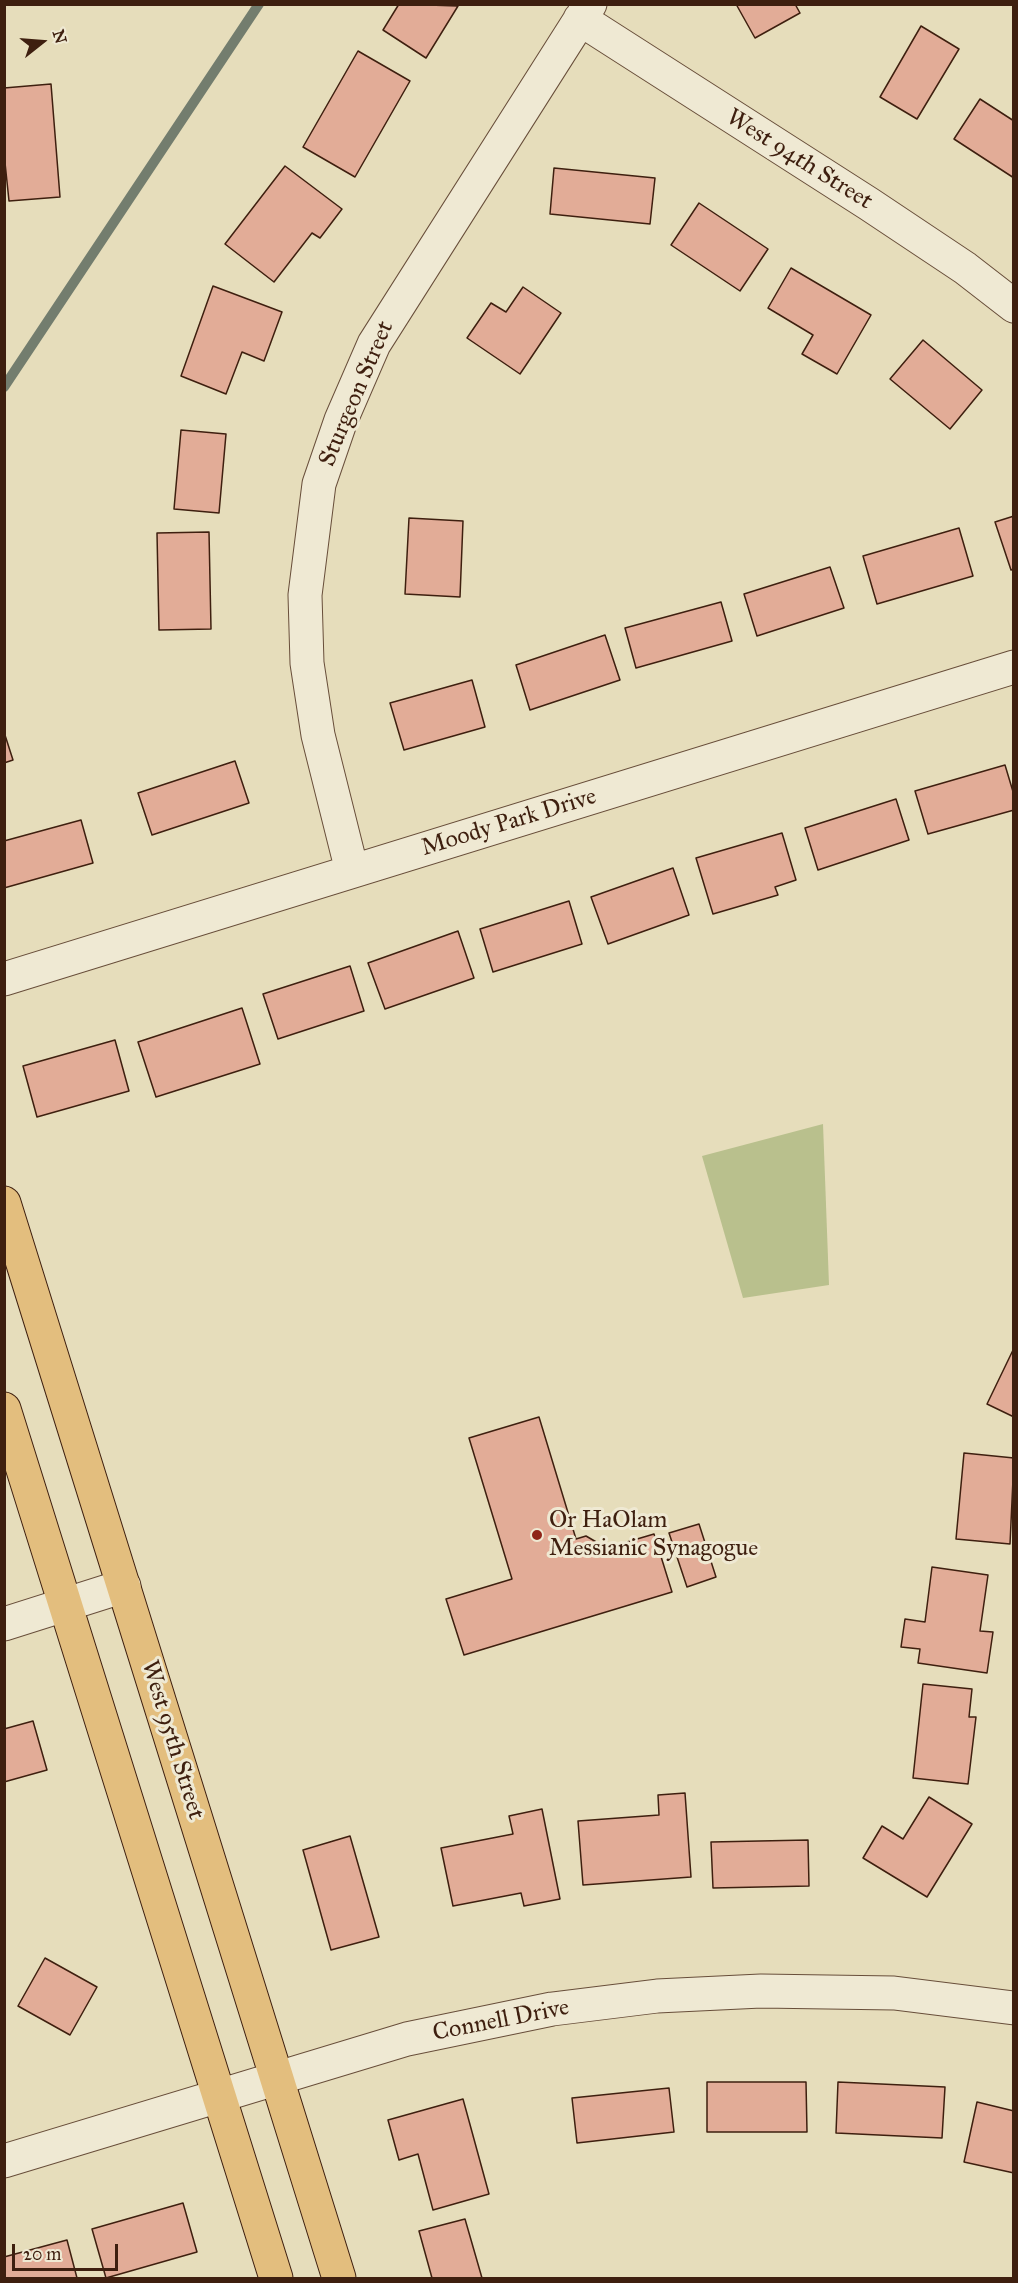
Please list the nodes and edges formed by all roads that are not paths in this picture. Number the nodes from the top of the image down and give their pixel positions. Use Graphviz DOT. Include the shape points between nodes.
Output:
graph roads {
  1 [pos="585,12"];
  2 [pos="1014,306"];
  3 [pos="1014,667"];
  4 [pos="352,871"];
  5 [pos="4,979"];
  6 [pos="4,1203"];
  7 [pos="4,1409"];
  8 [pos="124,1586"];
  9 [pos="66,1605"];
  10 [pos="4,1624"];
  11 [pos="1014,2008"];
  12 [pos="276,2076"];
  13 [pos="219,2095"];
  14 [pos="4,2161"];
  15 [pos="276,2278"];
  16 [pos="339,2278"];
  1 -- 2 [label="street, West 94th Street" via="965,268"];
  1 -- 4 [label="street, Sturgeon Street" via="375,344 341,420 319,484 305,595 308,663 318,735"];
  3 -- 4 [label="street, Moody Park Drive"];
  4 -- 5 [label="street, Moody Park Drive"];
  6 -- 8 [label="main road, West 95th Street"];
  7 -- 9 [label="main road"];
  8 -- 9 [label="street"];
  8 -- 12 [label="main road, West 95th Street"];
  9 -- 10 [label="street"];
  9 -- 13 [label="main road"];
  11 -- 12 [label="street, Connell Drive" via="894,1994 761,1991 657,1996 552,2009 407,2039"];
  12 -- 13 [label="street, Connell Drive"];
  12 -- 16 [label="main road, West 95th Street"];
  13 -- 14 [label="street, Connell Drive"];
  13 -- 15 [label="main road"];
}
